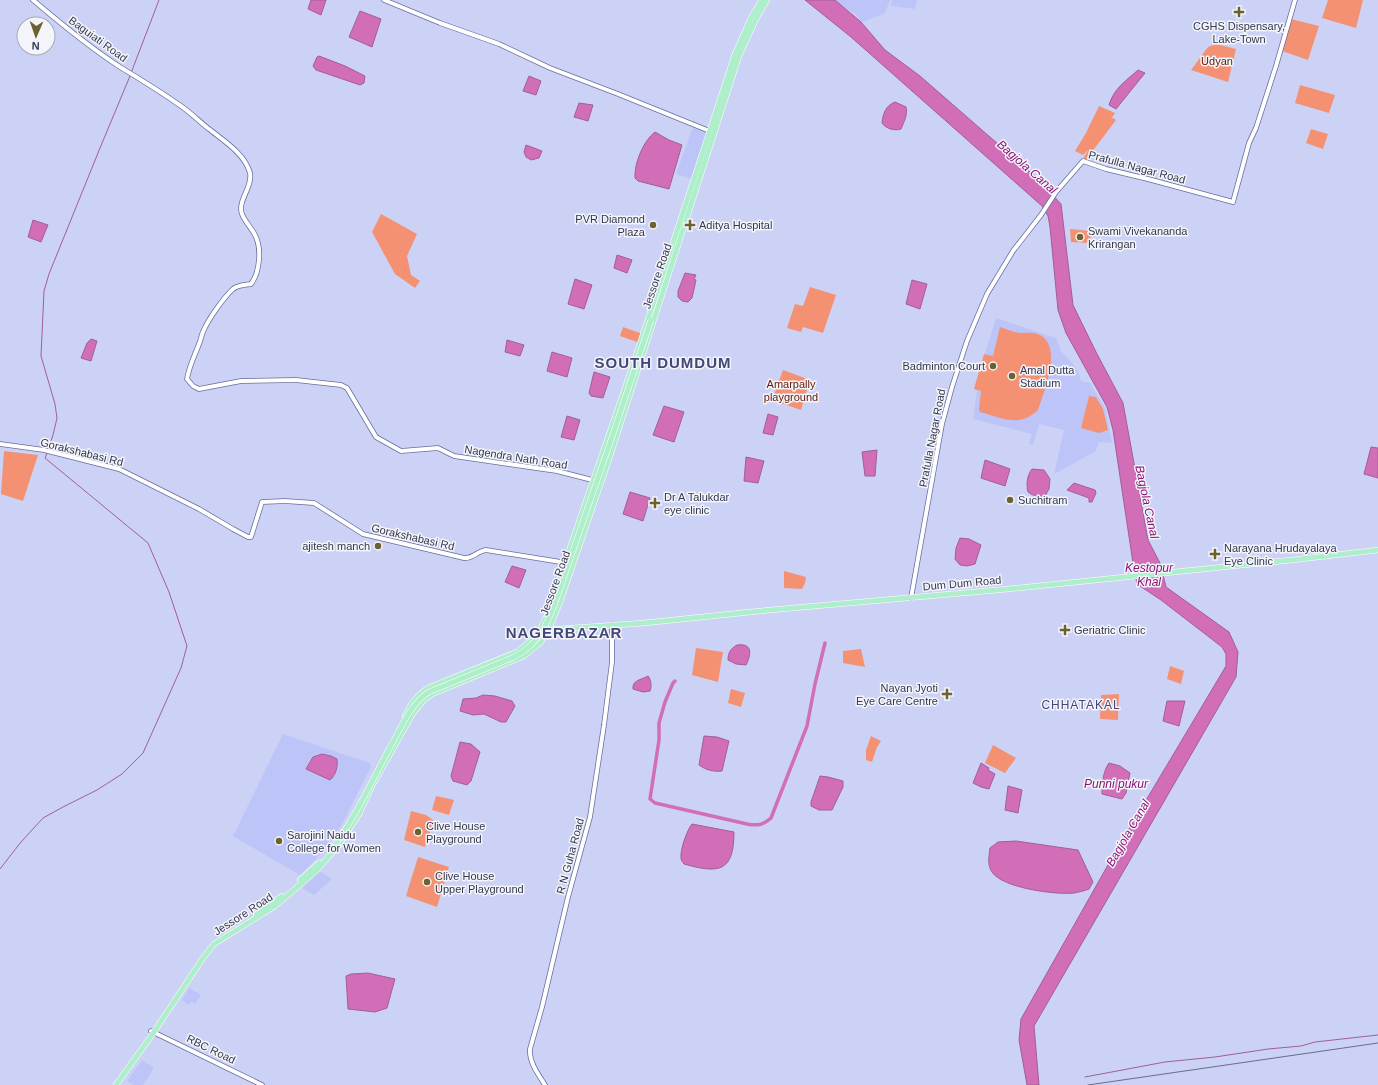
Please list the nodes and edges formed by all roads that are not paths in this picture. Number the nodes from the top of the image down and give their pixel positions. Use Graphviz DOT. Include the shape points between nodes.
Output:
graph roads {
  1 [pos="33,0"];
  2 [pos="384,0"];
  3 [pos="762,0"];
  4 [pos="767,0"];
  5 [pos="1295,0"];
  6 [pos="744,39"];
  7 [pos="136,76"];
  8 [pos="713,132"];
  9 [pos="652,317"];
  10 [pos="0,444"];
  11 [pos="601,480"];
  12 [pos="594,481"];
  13 [pos="1378,550"];
  14 [pos="566,562"];
  15 [pos="573,564"];
  16 [pos="911,598"];
  17 [pos="612,625"];
  18 [pos="541,628"];
  19 [pos="548,631"];
  20 [pos="331,851"];
  21 [pos="152,1031"];
  22 [pos="111,1085"];
  23 [pos="116,1085"];
  24 [pos="262,1085"];
  25 [pos="545,1085"];
  1 -- 7 [label="street, Baguiati Road" via="79,37"];
  2 -- 8 [label="street"];
  3 -- 6 [label="main road, Jessore Road" via="752,16"];
  4 -- 6 [label="main road, Jessore Road"];
  5 -- 16 [label="street, Prafulla Nagar Road" via="1276,66 1249,143 1233,202 1083,161 1056,192 1013,251 987,294 962,354 942,424"];
  6 -- 8 [label="main road, Jessore Road"];
  7 -- 12 [label="street, Nagendra Nath Road" via="182,107 223,140 241,157 250,173 250,182 241,209 256,235 259,250 257,270 251,284 238,286 232,290 212,315 192,359 188,381 193,386 199,389 232,382 284,380 341,385 347,388 376,437 401,451 438,448 454,456 557,471"];
  8 -- 9 [label="main road, Jessore Road"];
  9 -- 11 [label="main road, Jessore Road"];
  9 -- 12 [label="main road, Jessore Road"];
  9 -- 20 [label="main road, bridge" via="554,606 543,631 532,644 512,658 429,692 419,700 401,727 349,825"];
  10 -- 14 [label="street, Gorakshabasi Rd" via="47,451 119,469 250,537 262,502 314,503 363,534 464,558 470,558 479,551 486,550"];
  11 -- 12 [label="street, Nagendra Nath Road"];
  11 -- 15 [label="main road, Jessore Road"];
  12 -- 14 [label="main road, Jessore Road"];
  13 -- 16 [label="main road, Dum Dum Road"];
  14 -- 15 [label="street, Gorakshabasi Rd"];
  14 -- 18 [label="main road, Jessore Road"];
  15 -- 19 [label="main road, Jessore Road"];
  16 -- 17 [label="main road, Dum Dum Road"];
  17 -- 19 [label="main road, Dum Dum Road"];
  17 -- 25 [label="street, R N Guha Road" via="612,662 590,817 530,1049 532,1064"];
  18 -- 19 [label="main road"];
  18 -- 20 [label="main road, Jessore Road" via="529,644 517,652 428,688 416,697"];
  19 -- 20 [label="main road, Jessore Road" via="524,656 432,694 420,704 358,814 343,838"];
  20 -- 21 [label="main road, Jessore Road" via="316,871 275,906 214,944"];
  21 -- 22 [label="main road, Jessore Road"];
  21 -- 23 [label="main road, Jessore Road"];
  21 -- 24 [label="street, RBC Road"];
}
